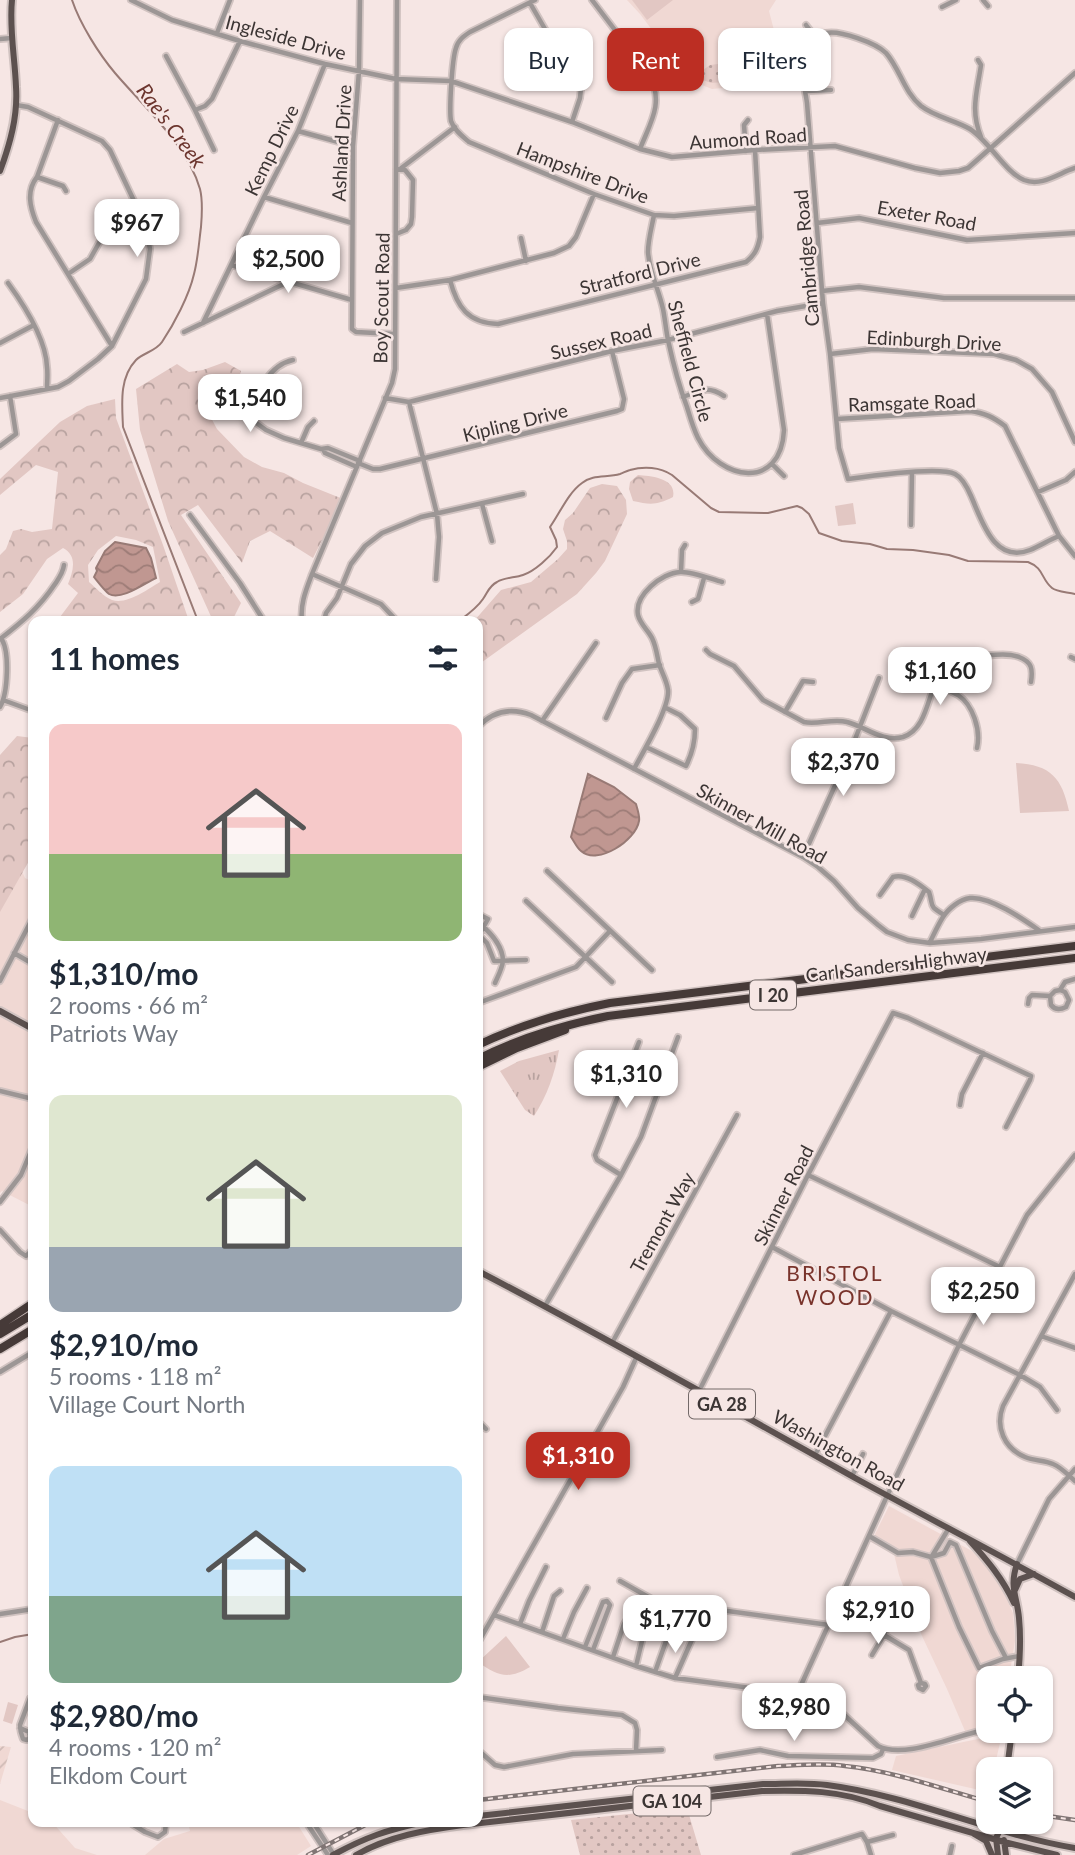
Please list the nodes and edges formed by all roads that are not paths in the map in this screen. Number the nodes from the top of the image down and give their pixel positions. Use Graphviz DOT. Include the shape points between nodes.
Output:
graph roads {
  1 [pos="12,0"];
  2 [pos="131,0"];
  3 [pos="230,0"];
  4 [pos="360,0"];
  5 [pos="397,0"];
  6 [pos="592,0"];
  7 [pos="956,0"];
  8 [pos="983,0"];
  9 [pos="533,1"];
  10 [pos="942,6"];
  11 [pos="988,6"];
  12 [pos="806,25"];
  13 [pos="809,28"];
  14 [pos="217,33"];
  15 [pos="831,33"];
  16 [pos="12,38"];
  17 [pos="0,39"];
  18 [pos="240,41"];
  19 [pos="166,56"];
  20 [pos="978,60"];
  21 [pos="325,64"];
  22 [pos="359,71"];
  23 [pos="1075,73"];
  24 [pos="396,79"];
  25 [pos="451,81"];
  26 [pos="806,91"];
  27 [pos="16,105"];
  28 [pos="195,110"];
  29 [pos="58,120"];
  30 [pos="748,120"];
  31 [pos="572,122"];
  32 [pos="455,127"];
  33 [pos="298,131"];
  34 [pos="981,138"];
  35 [pos="353,146"];
  36 [pos="809,147"];
  37 [pos="991,148"];
  38 [pos="640,149"];
  39 [pos="214,150"];
  40 [pos="755,150"];
  41 [pos="746,151"];
  42 [pos="1075,168"];
  43 [pos="398,169"];
  44 [pos="0,172"];
  45 [pos="37,177"];
  46 [pos="66,191"];
  47 [pos="594,194"];
  48 [pos="264,197"];
  49 [pos="135,203"];
  50 [pos="758,208"];
  51 [pos="654,215"];
  52 [pos="352,223"];
  53 [pos="817,223"];
  54 [pos="1075,233"];
  55 [pos="396,234"];
  56 [pos="521,237"];
  57 [pos="526,261"];
  58 [pos="231,264"];
  59 [pos="68,274"];
  60 [pos="450,280"];
  61 [pos="289,282"];
  62 [pos="8,283"];
  63 [pos="656,284"];
  64 [pos="396,288"];
  65 [pos="822,290"];
  66 [pos="1075,298"];
  67 [pos="352,300"];
  68 [pos="823,303"];
  69 [pos="767,314"];
  70 [pos="204,323"];
  71 [pos="34,325"];
  72 [pos="184,332"];
  73 [pos="394,334"];
  74 [pos="668,340"];
  75 [pos="0,343"];
  76 [pos="112,346"];
  77 [pos="612,352"];
  78 [pos="830,354"];
  79 [pos="293,360"];
  80 [pos="47,389"];
  81 [pos="10,396"];
  82 [pos="724,396"];
  83 [pos="683,397"];
  84 [pos="0,398"];
  85 [pos="386,398"];
  86 [pos="409,402"];
  87 [pos="837,419"];
  88 [pos="314,421"];
  89 [pos="1075,442"];
  90 [pos="301,443"];
  91 [pos="0,446"];
  92 [pos="422,459"];
  93 [pos="358,464"];
  94 [pos="772,464"];
  95 [pos="912,472"];
  96 [pos="1075,472"];
  97 [pos="784,476"];
  98 [pos="1038,492"];
  99 [pos="523,494"];
  100 [pos="482,504"];
  101 [pos="436,514"];
  102 [pos="190,515"];
  103 [pos="911,525"];
  104 [pos="1059,536"];
  105 [pos="492,541"];
  106 [pos="685,545"];
  107 [pos="1075,555"];
  108 [pos="64,565"];
  109 [pos="681,572"];
  110 [pos="312,574"];
  111 [pos="704,578"];
  112 [pos="436,579"];
  113 [pos="722,582"];
  114 [pos="342,586"];
  115 [pos="692,602"];
  116 [pos="28,616"];
  117 [pos="28,616"];
  118 [pos="261,616"];
  119 [pos="301,616"];
  120 [pos="325,616"];
  121 [pos="391,616"];
  122 [pos="0,638"];
  123 [pos="596,643"];
  124 [pos="706,650"];
  125 [pos="660,665"];
  126 [pos="879,678"];
  127 [pos="813,682"];
  128 [pos="1031,682"];
  129 [pos="936,685"];
  130 [pos="3,700"];
  131 [pos="0,707"];
  132 [pos="666,708"];
  133 [pos="28,709"];
  134 [pos="785,712"];
  135 [pos="607,718"];
  136 [pos="483,721"];
  137 [pos="542,721"];
  138 [pos="858,727"];
  139 [pos="646,747"];
  140 [pos="978,748"];
  141 [pos="634,769"];
  142 [pos="803,857"];
  143 [pos="547,871"];
  144 [pos="925,889"];
  145 [pos="880,895"];
  146 [pos="526,901"];
  147 [pos="944,915"];
  148 [pos="912,916"];
  149 [pos="28,926"];
  150 [pos="483,927"];
  151 [pos="1075,927"];
  152 [pos="610,931"];
  153 [pos="1040,931"];
  154 [pos="483,939"];
  155 [pos="930,943"];
  156 [pos="1075,946"];
  157 [pos="14,953"];
  158 [pos="586,957"];
  159 [pos="1075,958"];
  160 [pos="526,960"];
  161 [pos="28,961"];
  162 [pos="503,961"];
  163 [pos="652,970"];
  164 [pos="1075,978"];
  165 [pos="0,981"];
  166 [pos="612,982"];
  167 [pos="495,984"];
  168 [pos="1060,990"];
  169 [pos="1051,996"];
  170 [pos="483,1001"];
  171 [pos="1028,1003"];
  172 [pos="0,1010"];
  173 [pos="595,1019"];
  174 [pos="28,1026"];
  175 [pos="678,1037"];
  176 [pos="483,1042"];
  177 [pos="639,1042"];
  178 [pos="983,1053"];
  179 [pos="483,1057"];
  180 [pos="483,1065"];
  181 [pos="0,1091"];
  182 [pos="28,1097"];
  183 [pos="960,1105"];
  184 [pos="737,1115"];
  185 [pos="1006,1127"];
  186 [pos="1075,1155"];
  187 [pos="28,1158"];
  188 [pos="621,1175"];
  189 [pos="808,1175"];
  190 [pos="0,1202"];
  191 [pos="0,1230"];
  192 [pos="772,1247"];
  193 [pos="28,1254"];
  194 [pos="1000,1267"];
  195 [pos="483,1273"];
  196 [pos="1075,1274"];
  197 [pos="28,1306"];
  198 [pos="545,1306"];
  199 [pos="891,1311"];
  200 [pos="28,1317"];
  201 [pos="0,1325"];
  202 [pos="28,1332"];
  203 [pos="0,1334"];
  204 [pos="1041,1336"];
  205 [pos="612,1343"];
  206 [pos="959,1345"];
  207 [pos="0,1349"];
  208 [pos="1075,1349"];
  209 [pos="28,1355"];
  210 [pos="637,1356"];
  211 [pos="0,1372"];
  212 [pos="1020,1375"];
  213 [pos="699,1391"];
  214 [pos="1057,1410"];
  215 [pos="483,1426"];
  216 [pos="486,1429"];
  217 [pos="863,1454"];
  218 [pos="815,1455"];
  219 [pos="1075,1469"];
  220 [pos="1069,1475"];
  221 [pos="852,1476"];
  222 [pos="1075,1481"];
  223 [pos="887,1496"];
  224 [pos="949,1528"];
  225 [pos="869,1536"];
  226 [pos="966,1537"];
  227 [pos="931,1557"];
  228 [pos="1017,1564"];
  229 [pos="546,1567"];
  230 [pos="1034,1574"];
  231 [pos="620,1581"];
  232 [pos="587,1588"];
  233 [pos="559,1591"];
  234 [pos="1014,1592"];
  235 [pos="1075,1597"];
  236 [pos="838,1604"];
  237 [pos="28,1610"];
  238 [pos="894,1610"];
  239 [pos="1019,1613"];
  240 [pos="0,1614"];
  241 [pos="630,1614"];
  242 [pos="494,1615"];
  243 [pos="520,1624"];
  244 [pos="698,1625"];
  245 [pos="828,1625"];
  246 [pos="670,1630"];
  247 [pos="542,1632"];
  248 [pos="483,1634"];
  249 [pos="884,1635"];
  250 [pos="643,1636"];
  251 [pos="564,1639"];
  252 [pos="585,1647"];
  253 [pos="593,1650"];
  254 [pos="872,1655"];
  255 [pos="1020,1656"];
  256 [pos="613,1657"];
  257 [pos="1006,1658"];
  258 [pos="636,1666"];
  259 [pos="1019,1666"];
  260 [pos="655,1672"];
  261 [pos="675,1678"];
  262 [pos="921,1683"];
  263 [pos="797,1694"];
  264 [pos="483,1698"];
  265 [pos="28,1701"];
  266 [pos="20,1728"];
  267 [pos="976,1732"];
  268 [pos="883,1749"];
  269 [pos="662,1750"];
  270 [pos="636,1751"];
  271 [pos="483,1754"];
  272 [pos="718,1757"];
  273 [pos="483,1815"];
  274 [pos="483,1823"];
  275 [pos="976,1823"];
  276 [pos="137,1827"];
  277 [pos="166,1827"];
  278 [pos="310,1827"];
  279 [pos="316,1827"];
  280 [pos="403,1827"];
  281 [pos="453,1827"];
  282 [pos="967,1830"];
  283 [pos="998,1834"];
  284 [pos="1001,1834"];
  285 [pos="1015,1834"];
  286 [pos="893,1835"];
  287 [pos="996,1838"];
  288 [pos="867,1842"];
  289 [pos="1004,1842"];
  290 [pos="952,1846"];
  291 [pos="1075,1848"];
  292 [pos="1030,1849"];
  293 [pos="332,1855"];
  294 [pos="356,1855"];
  295 [pos="794,1855"];
  296 [pos="871,1855"];
  297 [pos="950,1855"];
  298 [pos="992,1855"];
  299 [pos="998,1855"];
  300 [pos="1006,1855"];
  301 [pos="1012,1855"];
  302 [pos="1058,1855"];
  1 -- 16 [label="main road"];
  2 -- 14 [label="street, Ingleside Drive" via="172,20"];
  3 -- 14 [label="street"];
  4 -- 22 [label="street, Ashland Drive"];
  5 -- 24 [label="street, Boy Scout Road"];
  6 -- 38 [label="street" via="656,89 657,103"];
  7 -- 10 [label="street"];
  8 -- 11 [label="street"];
  9 -- 25 [label="street" via="463,36 456,47"];
  9 -- 31 [label="street" via="549,36 577,74 580,98"];
  12 -- 13 [label="street"];
  14 -- 18 [label="street, Ingleside Drive"];
  15 -- 34 [label="street" via="877,46 922,106"];
  16 -- 17 [label="street"];
  16 -- 27 [label="main road"];
  18 -- 21 [label="street, Ingleside Drive"];
  18 -- 28 [label="street" via="212,99"];
  19 -- 28 [label="street"];
  20 -- 34 [label="street" via="974,118"];
  21 -- 22 [label="street, Ingleside Drive"];
  21 -- 33 [label="street, Kemp Drive"];
  22 -- 24 [label="street, Ingleside Drive"];
  22 -- 35 [label="street, Ashland Drive"];
  23 -- 37 [label="street, Aumond Road"];
  24 -- 25 [label="street, Aumond Road"];
  24 -- 43 [label="street, Boy Scout Road"];
  25 -- 31 [label="street, Aumond Road"];
  25 -- 32 [label="street"];
  26 -- 36 [label="street, Cambridge Road"];
  27 -- 29 [label="street"];
  27 -- 44 [label="main road"];
  28 -- 39 [label="street"];
  29 -- 45 [label="street"];
  29 -- 49 [label="street" via="102,141"];
  30 -- 41 [label="street" via="744,125"];
  31 -- 38 [label="street, Aumond Road"];
  32 -- 43 [label="street"];
  32 -- 47 [label="street, Hampshire Drive" via="469,142"];
  33 -- 35 [label="street"];
  33 -- 48 [label="street, Kemp Drive"];
  34 -- 37 [label="street"];
  35 -- 52 [label="street, Ashland Drive"];
  36 -- 37 [label="street, Aumond Road" via="848,148 940,173 968,168"];
  36 -- 40 [label="street, Aumond Road"];
  36 -- 53 [label="street, Cambridge Road"];
  37 -- 42 [label="street" via="1014,173 1031,182"];
  38 -- 41 [label="street, Aumond Road" via="672,157"];
  40 -- 41 [label="street, Aumond Road"];
  40 -- 50 [label="street, Stratford Drive"];
  43 -- 55 [label="street, Boy Scout Road"];
  43 -- 55 [label="street" via="413,180 412,217 411,225"];
  45 -- 46 [label="street"];
  45 -- 59 [label="street" via="29,200 31,211"];
  47 -- 51 [label="street, Hampshire Drive"];
  47 -- 57 [label="street" via="569,246"];
  48 -- 52 [label="street"];
  48 -- 58 [label="street, Kemp Drive"];
  49 -- 59 [label="street" via="113,218 90,259"];
  49 -- 76 [label="street" via="147,234 149,265"];
  50 -- 51 [label="street, Hampshire Drive"];
  50 -- 63 [label="street, Stratford Drive" via="760,237 753,257"];
  51 -- 63 [label="street, Sheffield Circle" via="648,251"];
  52 -- 67 [label="street, Ashland Drive"];
  53 -- 54 [label="street, Exeter Road" via="859,218 967,240"];
  53 -- 65 [label="street, Cambridge Road"];
  55 -- 64 [label="street, Boy Scout Road"];
  56 -- 57 [label="street"];
  57 -- 60 [label="street"];
  58 -- 61 [label="street"];
  58 -- 70 [label="street, Kemp Drive"];
  59 -- 76 [label="street"];
  60 -- 63 [label="street, Stratford Drive" via="455,300 467,314 488,324"];
  60 -- 64 [label="street"];
  61 -- 67 [label="street"];
  61 -- 70 [label="street"];
  62 -- 71 [label="street"];
  63 -- 74 [label="street, Sheffield Circle"];
  64 -- 73 [label="street, Boy Scout Road"];
  65 -- 66 [label="street" via="859,287 944,298"];
  65 -- 68 [label="street, Cambridge Road"];
  67 -- 73 [label="street, Ashland Drive" via="352,329"];
  68 -- 69 [label="street, Sussex Road"];
  68 -- 78 [label="street, Cambridge Road"];
  69 -- 74 [label="street, Sussex Road"];
  69 -- 94 [label="street" via="784,430 780,452"];
  70 -- 72 [label="street"];
  71 -- 75 [label="street"];
  71 -- 80 [label="street" via="46,354"];
  73 -- 85 [label="street, Boy Scout Road" via="395,369"];
  74 -- 77 [label="street, Sussex Road"];
  74 -- 83 [label="street, Sheffield Circle"];
  76 -- 80 [label="street" via="69,381"];
  77 -- 86 [label="street, Sussex Road"];
  77 -- 92 [label="street, Kipling Drive" via="624,399 618,411"];
  78 -- 87 [label="street, Cambridge Road"];
  78 -- 89 [label="street, Edinburgh Drive" via="873,349 995,354 1016,360 1032,369 1052,392"];
  79 -- 90 [label="street, Kipling Drive" via="269,375 251,412 266,430"];
  80 -- 81 [label="street"];
  81 -- 84 [label="street"];
  81 -- 91 [label="street" via="16,434"];
  82 -- 83 [label="street" via="707,389"];
  83 -- 94 [label="street, Sheffield Circle" via="703,447 725,468 757,473"];
  85 -- 86 [label="street, Sussex Road"];
  85 -- 93 [label="street, Boy Scout Road"];
  86 -- 92 [label="street"];
  87 -- 95 [label="street, Cambridge Road" via="848,479"];
  87 -- 98 [label="street, Ramsgate Road" via="984,413 1005,426"];
  88 -- 90 [label="street"];
  90 -- 93 [label="street, Kipling Drive" via="328,448"];
  92 -- 93 [label="street, Kipling Drive" via="380,469"];
  92 -- 101 [label="street"];
  93 -- 110 [label="street, Boy Scout Road"];
  94 -- 97 [label="street"];
  95 -- 103 [label="street"];
  95 -- 104 [label="street" via="956,474 990,537 1011,553 1028,551"];
  96 -- 98 [label="street"];
  98 -- 104 [label="street, Ramsgate Road"];
  99 -- 100 [label="street"];
  100 -- 101 [label="street"];
  100 -- 105 [label="street"];
  101 -- 112 [label="street"];
  101 -- 114 [label="street" via="370,540 351,564"];
  102 -- 118 [label="street"];
  104 -- 107 [label="street, Ramsgate Road"];
  106 -- 109 [label="street"];
  108 -- 116 [label="street" via="41,604"];
  109 -- 111 [label="street"];
  109 -- 125 [label="street" via="666,576 649,589 638,607"];
  110 -- 114 [label="street"];
  110 -- 119 [label="street, Boy Scout Road"];
  111 -- 113 [label="street"];
  111 -- 115 [label="street" via="698,599"];
  114 -- 120 [label="street"];
  114 -- 121 [label="street" via="381,604"];
  117 -- 122 [label="street"];
  122 -- 130 [label="street" via="6,646"];
  123 -- 137 [label="street"];
  124 -- 134 [label="street" via="734,666 763,701"];
  125 -- 132 [label="street" via="668,690"];
  125 -- 135 [label="street" via="632,669"];
  126 -- 138 [label="street"];
  127 -- 134 [label="street" via="803,681"];
  128 -- 129 [label="street" via="1028,661 1004,654 952,660"];
  129 -- 138 [label="street" via="916,729 909,734 886,738"];
  129 -- 140 [label="street" via="968,704 976,722"];
  130 -- 131 [label="street"];
  130 -- 133 [label="street"];
  132 -- 139 [label="street"];
  132 -- 139 [label="street" via="695,729 692,755 686,766"];
  134 -- 138 [label="street" via="804,722 841,721"];
  136 -- 137 [label="street, Skinner Mill Road" via="503,711 522,712"];
  137 -- 141 [label="street, Skinner Mill Road"];
  138 -- 142 [label="street"];
  139 -- 141 [label="street"];
  141 -- 142 [label="street, Skinner Mill Road"];
  142 -- 155 [label="street, Skinner Mill Road" via="887,932"];
  143 -- 152 [label="street"];
  144 -- 145 [label="street" via="898,876"];
  144 -- 147 [label="street" via="932,908"];
  144 -- 148 [label="street"];
  146 -- 158 [label="street"];
  147 -- 153 [label="street" via="960,901 980,899"];
  147 -- 155 [label="street"];
  149 -- 157 [label="street"];
  150 -- 162 [label="street" via="496,941"];
  151 -- 153 [label="street, Skinner Mill Road"];
  152 -- 158 [label="street"];
  152 -- 163 [label="street"];
  153 -- 155 [label="street, Skinner Mill Road"];
  154 -- 162 [label="street" via="494,961"];
  156 -- 176 [label="highway, Carl Sanders Highway / I 20" via="610,1003 553,1016"];
  157 -- 161 [label="street"];
  157 -- 165 [label="street"];
  158 -- 166 [label="street"];
  158 -- 170 [label="street" via="576,967"];
  159 -- 173 [label="highway, Carl Sanders Highway / I 20"];
  160 -- 162 [label="street"];
  162 -- 167 [label="street"];
  164 -- 168 [label="street"];
  168 -- 169 [label="street"];
  168 -- 169 [label="street" via="1068,998 1063,1009 1052,1006"];
  169 -- 171 [label="street" via="1032,995"];
  172 -- 174 [label="main road"];
  173 -- 179 [label="highway, Carl Sanders Highway / I 20" via="530,1037"];
  173 -- 180 [label="highway"];
  175 -- 188 [label="street" via="641,1138"];
  177 -- 188 [label="street" via="595,1155"];
  178 -- 183 [label="street"];
  178 -- 185 [label="street" via="1031,1076"];
  178 -- 189 [label="street, Skinner Road" via="893,1013"];
  181 -- 182 [label="street"];
  184 -- 205 [label="street, Tremont Way"];
  186 -- 194 [label="street" via="1027,1215"];
  187 -- 190 [label="street"];
  188 -- 198 [label="street"];
  189 -- 192 [label="street, Skinner Road"];
  189 -- 194 [label="street"];
  191 -- 193 [label="street" via="20,1252"];
  192 -- 199 [label="street"];
  192 -- 213 [label="street, Skinner Road"];
  194 -- 206 [label="street"];
  195 -- 198 [label="main road, Washington Road / GA 28"];
  196 -- 204 [label="street"];
  197 -- 201 [label="highway"];
  198 -- 205 [label="main road, Washington Road / GA 28"];
  199 -- 206 [label="street"];
  199 -- 218 [label="street"];
  200 -- 203 [label="highway"];
  202 -- 207 [label="highway"];
  204 -- 208 [label="street"];
  204 -- 212 [label="street"];
  205 -- 210 [label="main road, Washington Road / GA 28"];
  206 -- 212 [label="street"];
  206 -- 223 [label="street"];
  209 -- 211 [label="street"];
  210 -- 213 [label="main road, Washington Road / GA 28"];
  210 -- 242 [label="street"];
  212 -- 214 [label="street" via="1040,1387"];
  212 -- 220 [label="street" via="1000,1414 1003,1437 1026,1458 1054,1464"];
  213 -- 218 [label="main road, Washington Road / GA 28"];
  215 -- 216 [label="street"];
  217 -- 221 [label="street"];
  218 -- 221 [label="main road, Washington Road / GA 28"];
  219 -- 220 [label="street"];
  220 -- 222 [label="street"];
  220 -- 228 [label="street" via="1049,1499"];
  221 -- 223 [label="main road, Washington Road / GA 28"];
  223 -- 224 [label="main road, Washington Road / GA 28"];
  223 -- 225 [label="street"];
  224 -- 226 [label="main road, Washington Road / GA 28"];
  224 -- 227 [label="street"];
  225 -- 227 [label="street" via="898,1553"];
  225 -- 236 [label="street"];
  226 -- 228 [label="main road, Washington Road / GA 28"];
  226 -- 239 [label="main road, GA 28" via="1006,1586"];
  227 -- 257 [label="street" via="979,1668"];
  227 -- 257 [label="street" via="944,1553 950,1542 956,1545"];
  228 -- 230 [label="main road, Washington Road"];
  228 -- 234 [label="main road, GA 28"];
  229 -- 243 [label="street"];
  230 -- 234 [label="main road" via="1020,1579"];
  230 -- 235 [label="main road, Washington Road"];
  231 -- 244 [label="street"];
  232 -- 251 [label="street"];
  233 -- 247 [label="street"];
  234 -- 239 [label="main road, GA 28"];
  236 -- 245 [label="street"];
  236 -- 249 [label="street"];
  237 -- 240 [label="street"];
  238 -- 249 [label="street"];
  239 -- 255 [label="main road, GA 28"];
  241 -- 256 [label="street"];
  242 -- 243 [label="street"];
  242 -- 248 [label="street"];
  243 -- 247 [label="street"];
  244 -- 245 [label="street" via="706,1608"];
  244 -- 261 [label="street"];
  245 -- 263 [label="street"];
  246 -- 260 [label="street"];
  247 -- 251 [label="street"];
  249 -- 254 [label="street"];
  249 -- 262 [label="street" via="908,1650"];
  250 -- 258 [label="street"];
  251 -- 252 [label="street"];
  252 -- 253 [label="street"];
  252 -- 253 [label="street" via="607,1601 610,1605"];
  253 -- 256 [label="street"];
  255 -- 257 [label="street"];
  255 -- 259 [label="main road, GA 28"];
  256 -- 258 [label="street"];
  258 -- 260 [label="street"];
  260 -- 261 [label="street"];
  261 -- 263 [label="street"];
  263 -- 268 [label="street" via="828,1700"];
  264 -- 270 [label="street" via="622,1715 635,1723"];
  265 -- 266 [label="street"];
  267 -- 268 [label="street" via="915,1749"];
  268 -- 272 [label="street" via="873,1758 788,1756 760,1750"];
  269 -- 270 [label="street"];
  270 -- 271 [label="street" via="573,1754 504,1767"];
  273 -- 275 [label="main road, GA 104" via="806,1783 895,1798"];
  274 -- 282 [label="main road, GA 104" via="804,1790 852,1797"];
  276 -- 277 [label="street" via="158,1837"];
  278 -- 293 [label="street"];
  279 -- 293 [label="street"];
  280 -- 293 [label="main road" via="378,1833"];
  281 -- 294 [label="main road, GA 104" via="392,1839"];
  282 -- 287 [label="main road, GA 104"];
  282 -- 298 [label="main road" via="986,1841"];
  283 -- 287 [label="main road"];
  284 -- 289 [label="main road"];
  285 -- 291 [label="main road, GA 104"];
  286 -- 288 [label="street"];
  287 -- 289 [label="main road, GA 104"];
  287 -- 299 [label="main road"];
  288 -- 295 [label="street" via="862,1834"];
  288 -- 296 [label="street"];
  289 -- 292 [label="main road, GA 104"];
  289 -- 300 [label="main road"];
  290 -- 297 [label="street"];
  292 -- 301 [label="main road" via="1017,1848"];
  292 -- 302 [label="main road, GA 104"];
}
